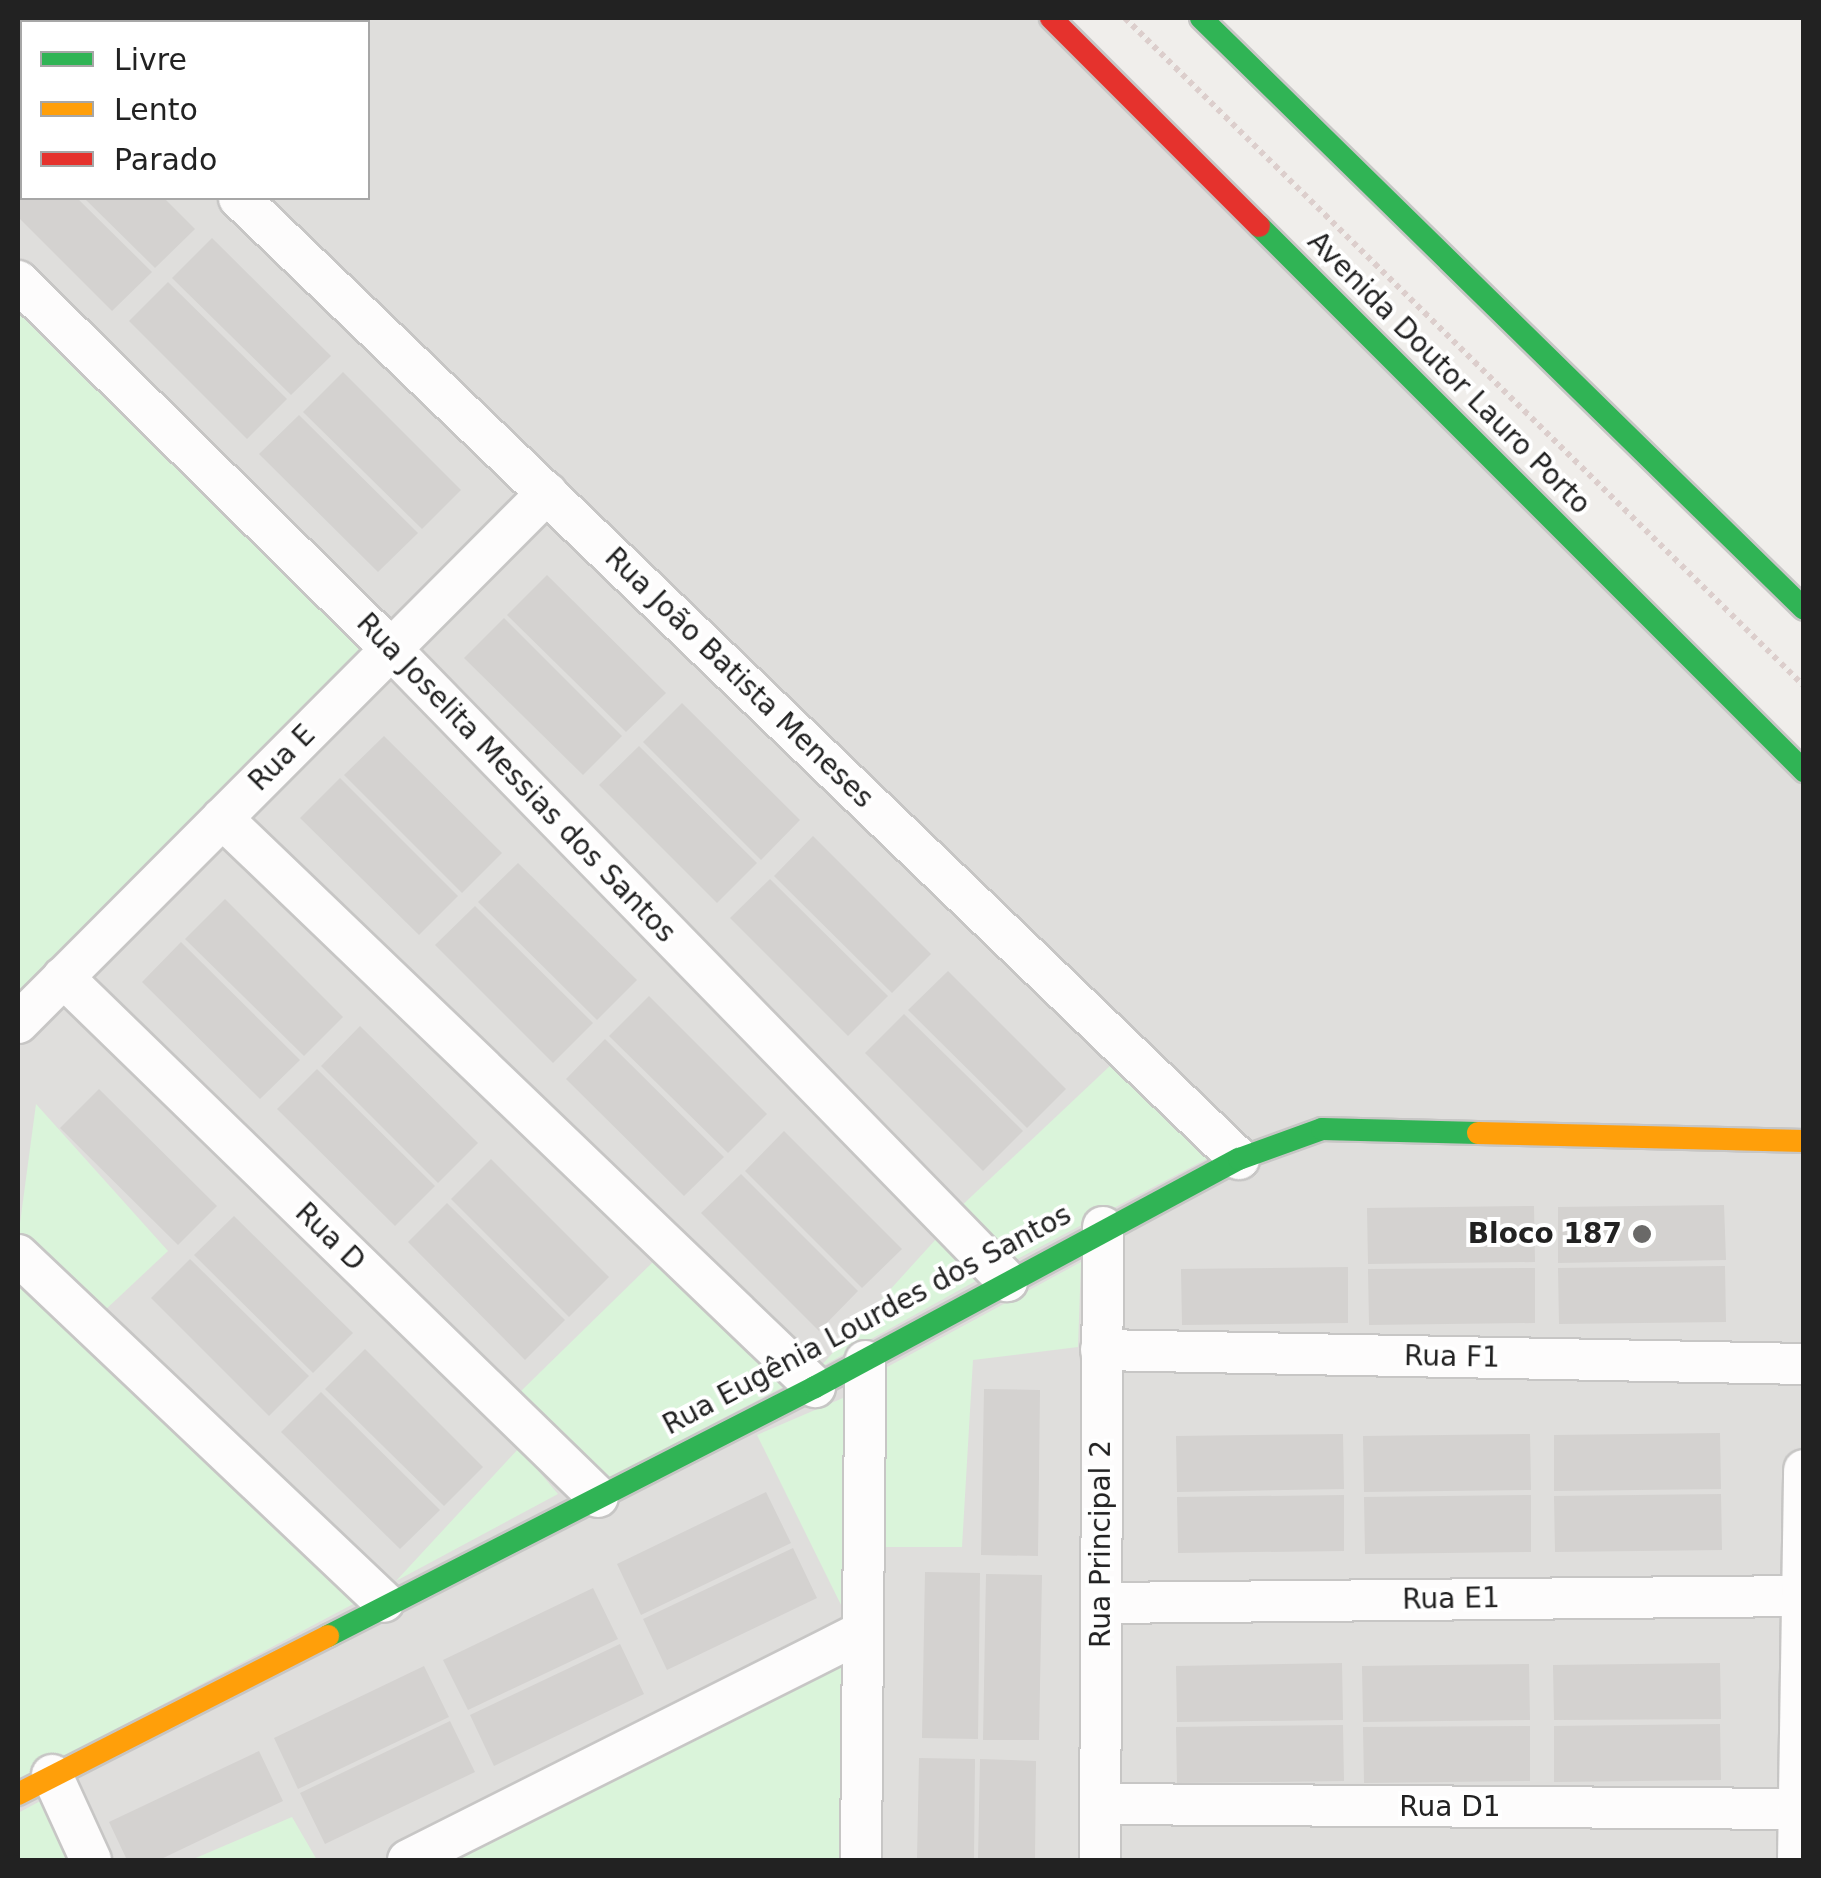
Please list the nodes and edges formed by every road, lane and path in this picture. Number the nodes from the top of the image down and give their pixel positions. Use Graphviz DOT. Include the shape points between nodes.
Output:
graph roads {
  1 [pos="1051,18"];
  2 [pos="1125,18"];
  3 [pos="1201,18"];
  4 [pos="241,200"];
  5 [pos="18,281"];
  6 [pos="547,493"];
  7 [pos="1804,608"];
  8 [pos="391,649"];
  9 [pos="1804,686"];
  10 [pos="1804,771"];
  11 [pos="222,818"];
  12 [pos="63,977"];
  13 [pos="18,1022"];
  14 [pos="1804,1141"];
  15 [pos="1239,1159"];
  16 [pos="1103,1226"];
  17 [pos="18,1255"];
  18 [pos="1007,1281"];
  19 [pos="1101,1350"];
  20 [pos="865,1361"];
  21 [pos="1804,1364"];
  22 [pos="815,1388"];
  23 [pos="1804,1470"];
  24 [pos="598,1497"];
  25 [pos="1802,1596"];
  26 [pos="384,1602"];
  27 [pos="1101,1603"];
  28 [pos="862,1632"];
  29 [pos="35,1784"];
  30 [pos="1100,1804"];
  31 [pos="1799,1809"];
  32 [pos="90,1860"];
  33 [pos="408,1860"];
  34 [pos="861,1860"];
  35 [pos="1100,1860"];
  36 [pos="1798,1860"];
  1 -- 10 [label="street, Avenida Doutor Lauro Porto"];
  2 -- 9 [label="path"];
  3 -- 7 [label="street"];
  4 -- 6 [label="street, Rua João Batista Meneses"];
  5 -- 8 [label="street, Rua Joselita Messias dos Santos"];
  6 -- 8 [label="street, Rua E"];
  6 -- 15 [label="street, Rua João Batista Meneses"];
  8 -- 11 [label="street, Rua E"];
  8 -- 18 [label="street, Rua Joselita Messias dos Santos"];
  11 -- 12 [label="street, Rua E"];
  11 -- 22 [label="street"];
  12 -- 13 [label="street, Rua E"];
  12 -- 24 [label="street, Rua D"];
  14 -- 15 [label="street, Rua Eugênia Lourdes dos Santos" via="1322,1129"];
  15 -- 16 [label="street, Rua Eugênia Lourdes dos Santos"];
  16 -- 18 [label="street, Rua Eugênia Lourdes dos Santos"];
  16 -- 19 [label="street, Rua Principal 2"];
  17 -- 26 [label="street"];
  18 -- 20 [label="street, Rua Eugênia Lourdes dos Santos"];
  19 -- 21 [label="street, Rua F1"];
  19 -- 27 [label="street, Rua Principal 2"];
  20 -- 22 [label="street, Rua Eugênia Lourdes dos Santos"];
  20 -- 28 [label="street"];
  22 -- 24 [label="street, Rua Eugênia Lourdes dos Santos"];
  23 -- 25 [label="street"];
  24 -- 26 [label="street, Rua Eugênia Lourdes dos Santos"];
  25 -- 27 [label="street, Rua E1"];
  25 -- 31 [label="street"];
  26 -- 29 [label="street, Rua Eugênia Lourdes dos Santos"];
  27 -- 30 [label="street, Rua Principal 2"];
  28 -- 33 [label="street"];
  28 -- 34 [label="street"];
  29 -- 32 [label="street"];
  30 -- 31 [label="street, Rua D1"];
  30 -- 35 [label="street, Rua Principal 2"];
  31 -- 36 [label="street"];
}
